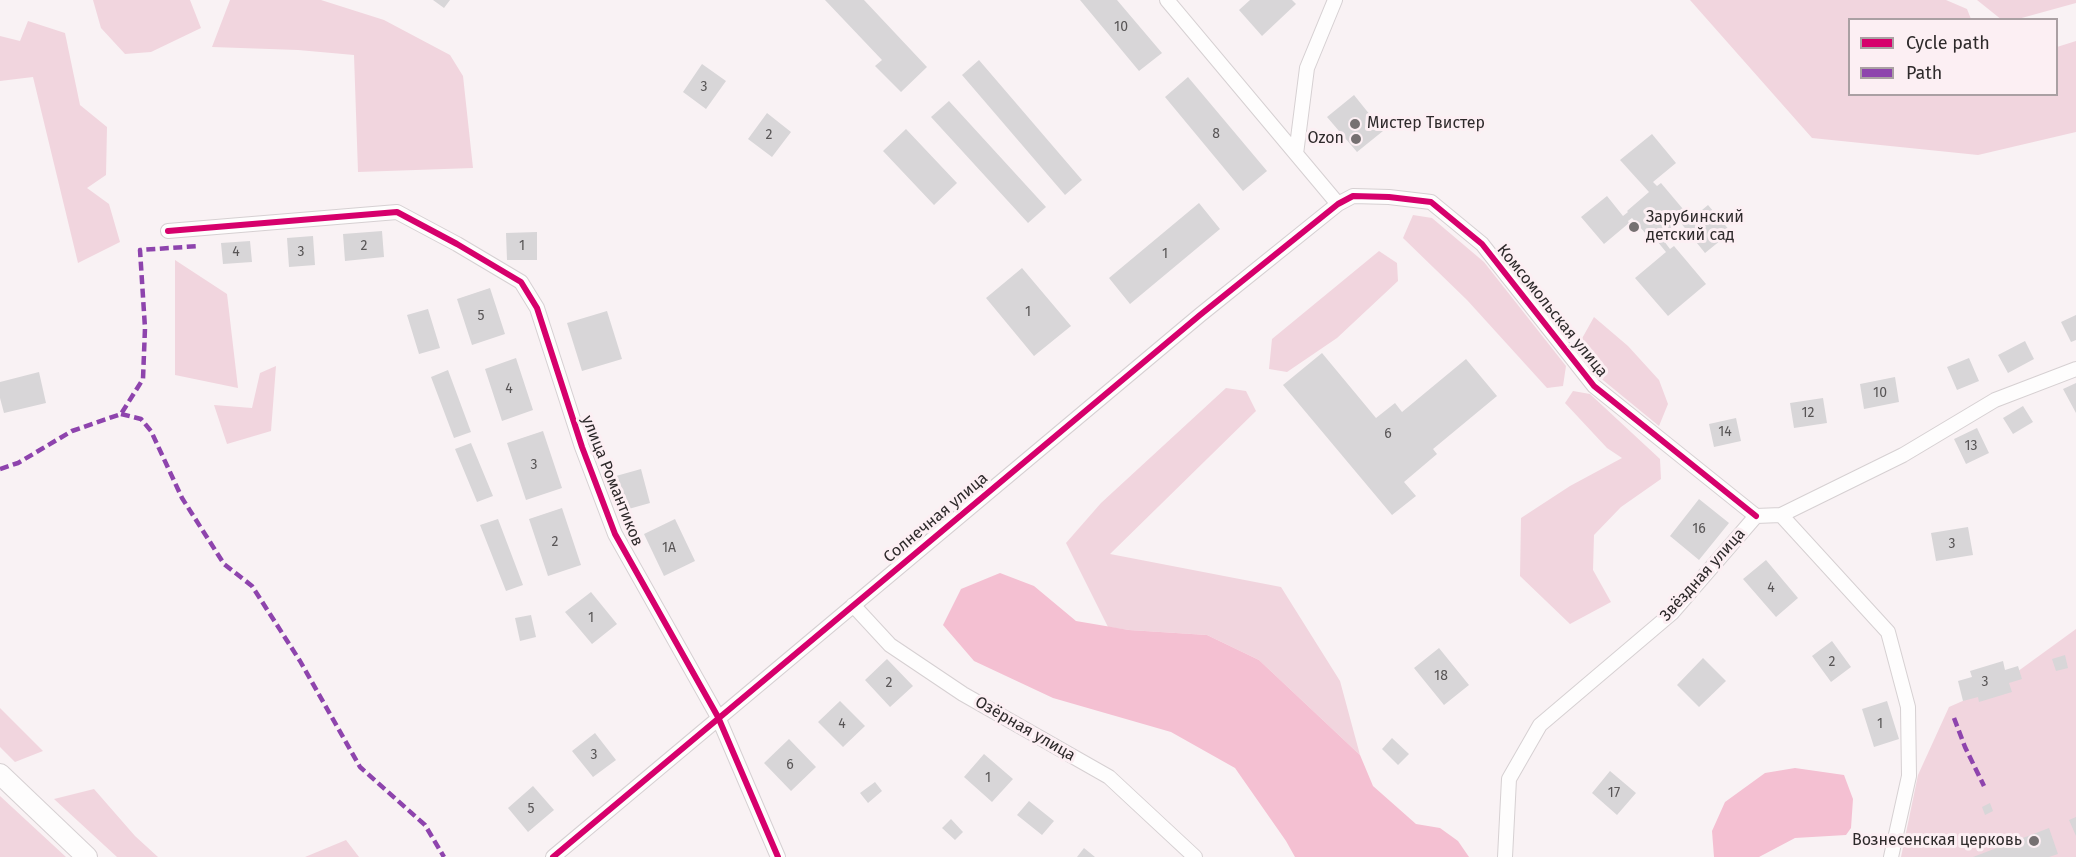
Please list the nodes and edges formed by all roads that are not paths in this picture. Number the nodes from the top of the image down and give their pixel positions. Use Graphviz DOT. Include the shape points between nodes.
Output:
graph roads {
  1 [pos="1167,0"];
  2 [pos="1335,0"];
  3 [pos="1296,154"];
  4 [pos="1338,204"];
  5 [pos="168,231"];
  6 [pos="2076,369"];
  7 [pos="1781,515"];
  8 [pos="1756,516"];
  9 [pos="853,605"];
  10 [pos="718,717"];
  11 [pos="0,774"];
  12 [pos="87,857"];
  13 [pos="553,857"];
  14 [pos="778,857"];
  15 [pos="1195,857"];
  16 [pos="1505,857"];
  17 [pos="1891,857"];
  1 -- 3 [label="street"];
  2 -- 3 [label="street" via="1307,68"];
  3 -- 4 [label="street"];
  4 -- 8 [label="street, Комсомольская улица" via="1353,196 1431,202 1482,244 1594,386"];
  4 -- 9 [label="street, Солнечная улица"];
  5 -- 10 [label="street, улица Романтиков" via="397,213 521,282 537,308 615,534"];
  6 -- 7 [label="street, Звёздная улица" via="1995,400 1903,455"];
  7 -- 8 [label="street, Звёздная улица"];
  7 -- 17 [label="street" via="1888,632 1908,707 1909,776"];
  8 -- 16 [label="street, Звёздная улица" via="1672,613 1540,725 1509,779"];
  9 -- 10 [label="street, Солнечная улица"];
  9 -- 15 [label="street, Озёрная улица" via="890,645 963,694 1109,777"];
  10 -- 13 [label="street, Солнечная улица"];
  10 -- 14 [label="street, улица Романтиков"];
  11 -- 12 [label="main road"];
}
